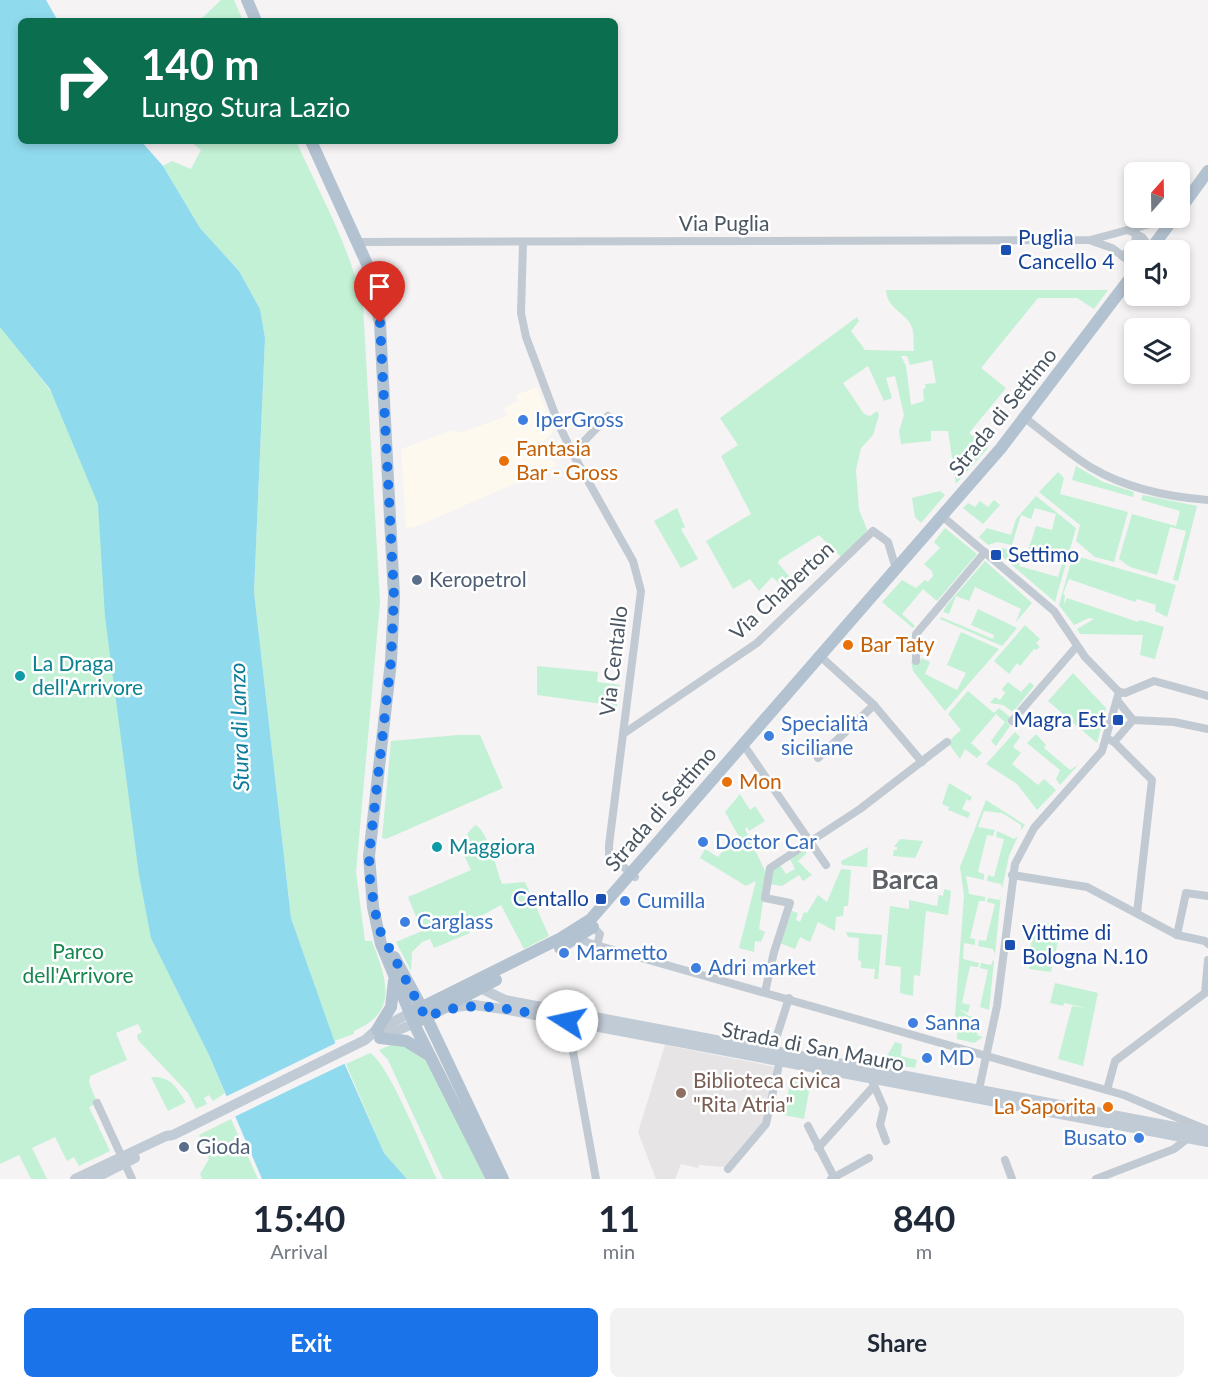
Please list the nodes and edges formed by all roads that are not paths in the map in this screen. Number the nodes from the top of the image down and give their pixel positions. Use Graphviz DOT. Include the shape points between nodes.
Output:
graph roads {
  1 [pos="247,0"];
  2 [pos="255,18"];
  3 [pos="312,144"];
  4 [pos="1208,171"];
  5 [pos="1190,196"];
  6 [pos="1144,228"];
  7 [pos="1132,232"];
  8 [pos="1090,240"];
  9 [pos="1140,240"];
  10 [pos="357,242"];
  11 [pos="523,243"];
  12 [pos="1122,256"];
  13 [pos="1124,286"];
  14 [pos="1025,418"];
  15 [pos="612,419"];
  16 [pos="573,453"];
  17 [pos="1208,500"];
  18 [pos="942,516"];
  19 [pos="985,552"];
  20 [pos="896,570"];
  21 [pos="1077,646"];
  22 [pos="822,657"];
  23 [pos="916,661"];
  24 [pos="1118,696"];
  25 [pos="1208,696"];
  26 [pos="873,705"];
  27 [pos="1133,720"];
  28 [pos="1012,722"];
  29 [pos="1208,729"];
  30 [pos="623,734"];
  31 [pos="1110,740"];
  32 [pos="947,742"];
  33 [pos="745,746"];
  34 [pos="818,758"];
  35 [pos="922,762"];
  36 [pos="810,842"];
  37 [pos="826,865"];
  38 [pos="1012,875"];
  39 [pos="633,876"];
  40 [pos="1075,876"];
  41 [pos="1072,885"];
  42 [pos="1208,896"];
  43 [pos="1137,913"];
  44 [pos="591,925"];
  45 [pos="378,927"];
  46 [pos="1177,935"];
  47 [pos="575,936"];
  48 [pos="1208,944"];
  49 [pos="597,945"];
  50 [pos="1208,960"];
  51 [pos="394,974"];
  52 [pos="497,979"];
  53 [pos="477,986"];
  54 [pos="1206,990"];
  55 [pos="765,992"];
  56 [pos="500,998"];
  57 [pos="789,998"];
  58 [pos="445,1008"];
  59 [pos="418,1016"];
  60 [pos="568,1016"];
  61 [pos="379,1034"];
  62 [pos="987,1054"];
  63 [pos="774,1056"];
  64 [pos="432,1058"];
  65 [pos="873,1083"];
  66 [pos="1107,1090"];
  67 [pos="978,1094"];
  68 [pos="96,1103"];
  69 [pos="808,1126"];
  70 [pos="1185,1129"];
  71 [pos="1208,1131"];
  72 [pos="886,1141"];
  73 [pos="1208,1142"];
  74 [pos="819,1148"];
  75 [pos="869,1158"];
  76 [pos="124,1160"];
  77 [pos="1005,1160"];
  78 [pos="728,1169"];
  79 [pos="834,1178"];
  80 [pos="75,1179"];
  81 [pos="93,1179"];
  82 [pos="132,1179"];
  83 [pos="492,1179"];
  84 [pos="503,1179"];
  85 [pos="596,1179"];
  86 [pos="1012,1179"];
  87 [pos="1096,1179"];
  1 -- 2 [label="main road"];
  3 -- 10 [label="main road"];
  4 -- 5 [label="main road"];
  6 -- 7 [label="street, Via Puglia"];
  7 -- 8 [label="street, Via Puglia"];
  7 -- 9 [label="street"];
  7 -- 12 [label="street" via="1135,247"];
  8 -- 11 [label="street, Via Puglia"];
  8 -- 12 [label="street, Via Puglia"];
  10 -- 11 [label="street, Via Puglia"];
  10 -- 45 [label="main road" via="368,268 380,323 393,564 393,629 369,856 371,897"];
  11 -- 16 [label="street, Via Centallo" via="522,313 526,337"];
  13 -- 14 [label="main road, Strada di Settimo"];
  14 -- 17 [label="street" via="1104,474 1169,496"];
  14 -- 18 [label="main road, Strada di Settimo"];
  15 -- 16 [label="street" via="608,416"];
  16 -- 30 [label="street, Via Centallo" via="633,561 641,591"];
  18 -- 19 [label="street"];
  18 -- 20 [label="main road, Strada di Settimo"];
  19 -- 21 [label="street" via="1054,611"];
  19 -- 23 [label="street" via="916,634"];
  20 -- 22 [label="main road, Strada di Settimo"];
  20 -- 30 [label="street, Via Chaberton" via="888,542 873,531 757,644"];
  21 -- 24 [label="street"];
  21 -- 28 [label="street"];
  22 -- 26 [label="street"];
  22 -- 33 [label="main road, Strada di Settimo"];
  24 -- 25 [label="street" via="1154,681"];
  24 -- 27 [label="street"];
  24 -- 31 [label="street"];
  26 -- 34 [label="street"];
  26 -- 35 [label="street"];
  27 -- 29 [label="street"];
  27 -- 31 [label="street"];
  30 -- 39 [label="street, Via Centallo" via="609,854"];
  31 -- 38 [label="street" via="1027,837"];
  31 -- 43 [label="street" via="1152,780"];
  32 -- 35 [label="street"];
  33 -- 36 [label="street"];
  33 -- 39 [label="main road, Strada di Settimo"];
  35 -- 36 [label="street"];
  36 -- 37 [label="street"];
  36 -- 55 [label="street" via="770,868 765,898 790,903"];
  38 -- 41 [label="street"];
  38 -- 62 [label="street" via="997,1006"];
  39 -- 44 [label="main road, Strada di Settimo"];
  40 -- 41 [label="street"];
  41 -- 43 [label="street" via="1087,887"];
  42 -- 46 [label="street" via="1186,893"];
  43 -- 46 [label="street"];
  44 -- 47 [label="main road, Strada di Settimo"];
  44 -- 49 [label="street" via="601,938"];
  45 -- 51 [label="main road"];
  45 -- 59 [label="main road"];
  46 -- 48 [label="street" via="1205,940"];
  47 -- 49 [label="street"];
  47 -- 52 [label="main road, Strada di Settimo"];
  47 -- 53 [label="main road, Strada di Settimo"];
  49 -- 55 [label="street"];
  50 -- 54 [label="street"];
  51 -- 59 [label="main road"];
  51 -- 61 [label="main road" via="391,1007"];
  52 -- 53 [label="main road, Strada di Settimo"];
  52 -- 56 [label="main road" via="495,990"];
  53 -- 56 [label="main road, Strada di San Mauro"];
  53 -- 58 [label="main road"];
  53 -- 59 [label="main road"];
  54 -- 66 [label="street" via="1115,1061"];
  55 -- 57 [label="street"];
  56 -- 60 [label="main road, Strada di San Mauro"];
  57 -- 62 [label="street"];
  57 -- 63 [label="street"];
  58 -- 59 [label="main road"];
  58 -- 60 [label="main road, Strada di San Mauro" via="474,1005"];
  59 -- 61 [label="main road"];
  59 -- 64 [label="main road"];
  59 -- 84 [label="main road"];
  60 -- 63 [label="main road, Strada di San Mauro"];
  60 -- 85 [label="street"];
  61 -- 64 [label="main road" via="406,1041"];
  61 -- 76 [label="main road"];
  62 -- 66 [label="street"];
  62 -- 67 [label="street"];
  63 -- 65 [label="main road, Strada di San Mauro"];
  63 -- 67 [label="main road, Strada di San Mauro"];
  63 -- 78 [label="street" via="765,1124"];
  64 -- 83 [label="main road"];
  65 -- 67 [label="main road, Strada di San Mauro"];
  65 -- 72 [label="street" via="884,1108 880,1125"];
  65 -- 74 [label="street"];
  66 -- 70 [label="street"];
  67 -- 70 [label="main road, Strada di San Mauro"];
  68 -- 76 [label="street"];
  69 -- 74 [label="street"];
  70 -- 71 [label="main road, Strada di San Mauro"];
  70 -- 73 [label="main road, Strada di San Mauro"];
  70 -- 87 [label="street" via="1174,1149"];
  74 -- 79 [label="street"];
  75 -- 79 [label="street"];
  76 -- 80 [label="main road"];
  76 -- 81 [label="main road"];
  76 -- 82 [label="street"];
  77 -- 86 [label="street"];
}
